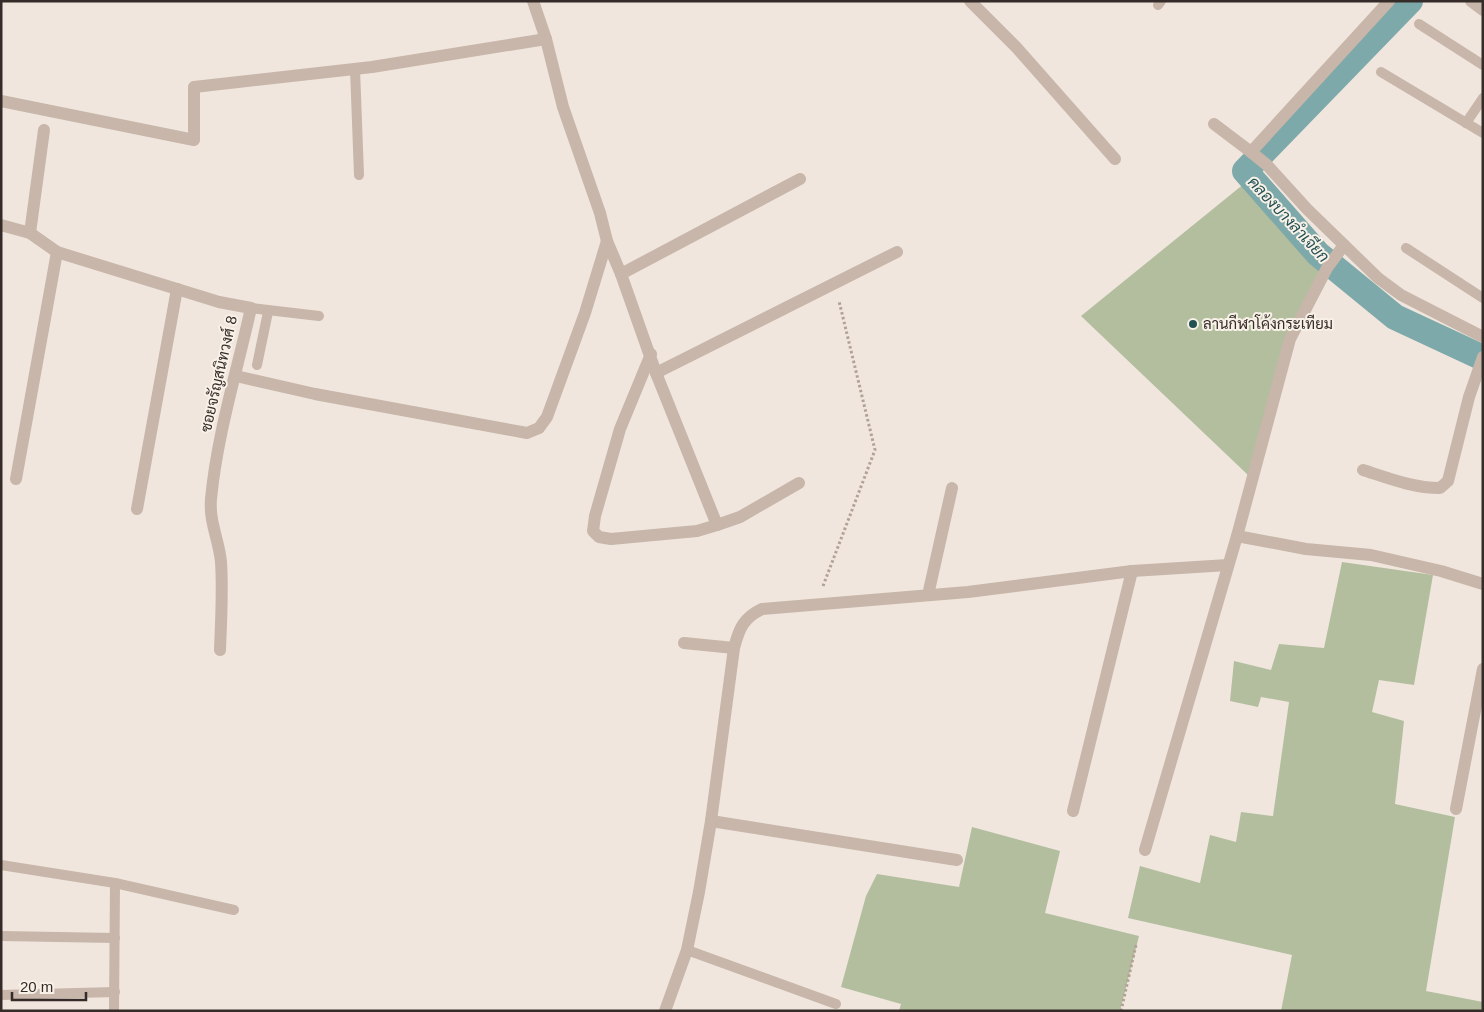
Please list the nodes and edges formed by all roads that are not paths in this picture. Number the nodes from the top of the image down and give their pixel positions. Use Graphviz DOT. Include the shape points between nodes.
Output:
graph roads {
  1 [pos="533,1"];
  2 [pos="970,1"];
  3 [pos="1389,1"];
  4 [pos="1471,1"];
  5 [pos="1483,10"];
  6 [pos="1418,24"];
  7 [pos="546,39"];
  8 [pos="1483,64"];
  9 [pos="355,69"];
  10 [pos="1381,72"];
  11 [pos="1483,98"];
  12 [pos="1,101"];
  13 [pos="1466,123"];
  14 [pos="1214,124"];
  15 [pos="44,130"];
  16 [pos="1483,133"];
  17 [pos="1253,153"];
  18 [pos="1114,159"];
  19 [pos="359,175"];
  20 [pos="800,179"];
  21 [pos="1,224"];
  22 [pos="30,234"];
  23 [pos="607,241"];
  24 [pos="1344,245"];
  25 [pos="1406,248"];
  26 [pos="57,252"];
  27 [pos="897,252"];
  28 [pos="621,274"];
  29 [pos="177,289"];
  30 [pos="1483,298"];
  31 [pos="251,308"];
  32 [pos="268,312"];
  33 [pos="319,316"];
  34 [pos="1483,337"];
  35 [pos="651,354"];
  36 [pos="1481,361"];
  37 [pos="257,366"];
  38 [pos="656,373"];
  39 [pos="236,376"];
  40 [pos="1363,470"];
  41 [pos="16,479"];
  42 [pos="799,483"];
  43 [pos="952,488"];
  44 [pos="137,509"];
  45 [pos="717,526"];
  46 [pos="1237,536"];
  47 [pos="1228,565"];
  48 [pos="1132,572"];
  49 [pos="1483,584"];
  50 [pos="928,595"];
  51 [pos="684,644"];
  52 [pos="734,648"];
  53 [pos="220,650"];
  54 [pos="1483,669"];
  55 [pos="1456,809"];
  56 [pos="1073,811"];
  57 [pos="711,821"];
  58 [pos="1145,850"];
  59 [pos="957,860"];
  60 [pos="1,865"];
  61 [pos="115,883"];
  62 [pos="234,910"];
  63 [pos="1,936"];
  64 [pos="115,938"];
  65 [pos="687,950"];
  66 [pos="115,992"];
  67 [pos="1,994"];
  68 [pos="836,1004"];
  69 [pos="114,1011"];
  70 [pos="665,1011"];
  1 -- 7 [label="street"];
  2 -- 18 [label="street" via="1016,47"];
  3 -- 17 [label="street"];
  4 -- 5 [label="street"];
  6 -- 8 [label="lane"];
  7 -- 9 [label="street"];
  7 -- 23 [label="street"];
  9 -- 12 [label="street" via="194,87 194,140"];
  9 -- 19 [label="lane"];
  10 -- 13 [label="lane"];
  11 -- 13 [label="lane"];
  13 -- 16 [label="lane"];
  14 -- 17 [label="street"];
  15 -- 22 [label="street"];
  17 -- 24 [label="street"];
  20 -- 28 [label="street"];
  21 -- 22 [label="street, ซอยจรัญสนิทวงศ์ 8"];
  22 -- 26 [label="street, ซอยจรัญสนิทวงศ์ 8"];
  23 -- 28 [label="street"];
  23 -- 39 [label="street" via="547,417 539,428 528,433 315,394"];
  24 -- 34 [label="street" via="1401,295"];
  24 -- 46 [label="street" via="1327,268 1290,339"];
  25 -- 30 [label="lane"];
  26 -- 29 [label="street, ซอยจรัญสนิทวงศ์ 8"];
  26 -- 41 [label="street"];
  27 -- 38 [label="street"];
  28 -- 35 [label="street"];
  29 -- 31 [label="street, ซอยจรัญสนิทวงศ์ 8"];
  29 -- 44 [label="street"];
  31 -- 32 [label="lane"];
  31 -- 39 [label="street, ซอยจรัญสนิทวงศ์ 8"];
  32 -- 33 [label="lane"];
  32 -- 37 [label="lane"];
  35 -- 38 [label="street"];
  35 -- 45 [label="street" via="620,429 593,531 599,537 611,539"];
  36 -- 40 [label="street" via="1451,475 1440,488 1393,480"];
  38 -- 45 [label="street"];
  39 -- 53 [label="street, ซอยจรัญสนิทวงศ์ 8" via="220,440 211,499 210,521 217,535 221,562"];
  42 -- 45 [label="street" via="740,518"];
  43 -- 50 [label="street"];
  46 -- 47 [label="street"];
  46 -- 49 [label="street" via="1306,549 1371,555 1441,570"];
  47 -- 48 [label="street"];
  47 -- 58 [label="street"];
  48 -- 50 [label="street"];
  48 -- 56 [label="street"];
  50 -- 52 [label="street" via="762,609 748,616 739,630"];
  51 -- 52 [label="street"];
  52 -- 57 [label="street"];
  54 -- 55 [label="street"];
  57 -- 59 [label="street"];
  57 -- 65 [label="street"];
  60 -- 61 [label="lane"];
  61 -- 62 [label="lane"];
  61 -- 64 [label="lane"];
  63 -- 64 [label="lane"];
  64 -- 66 [label="lane"];
  65 -- 68 [label="lane"];
  65 -- 70 [label="street"];
  66 -- 67 [label="lane"];
  66 -- 69 [label="lane"];
}
